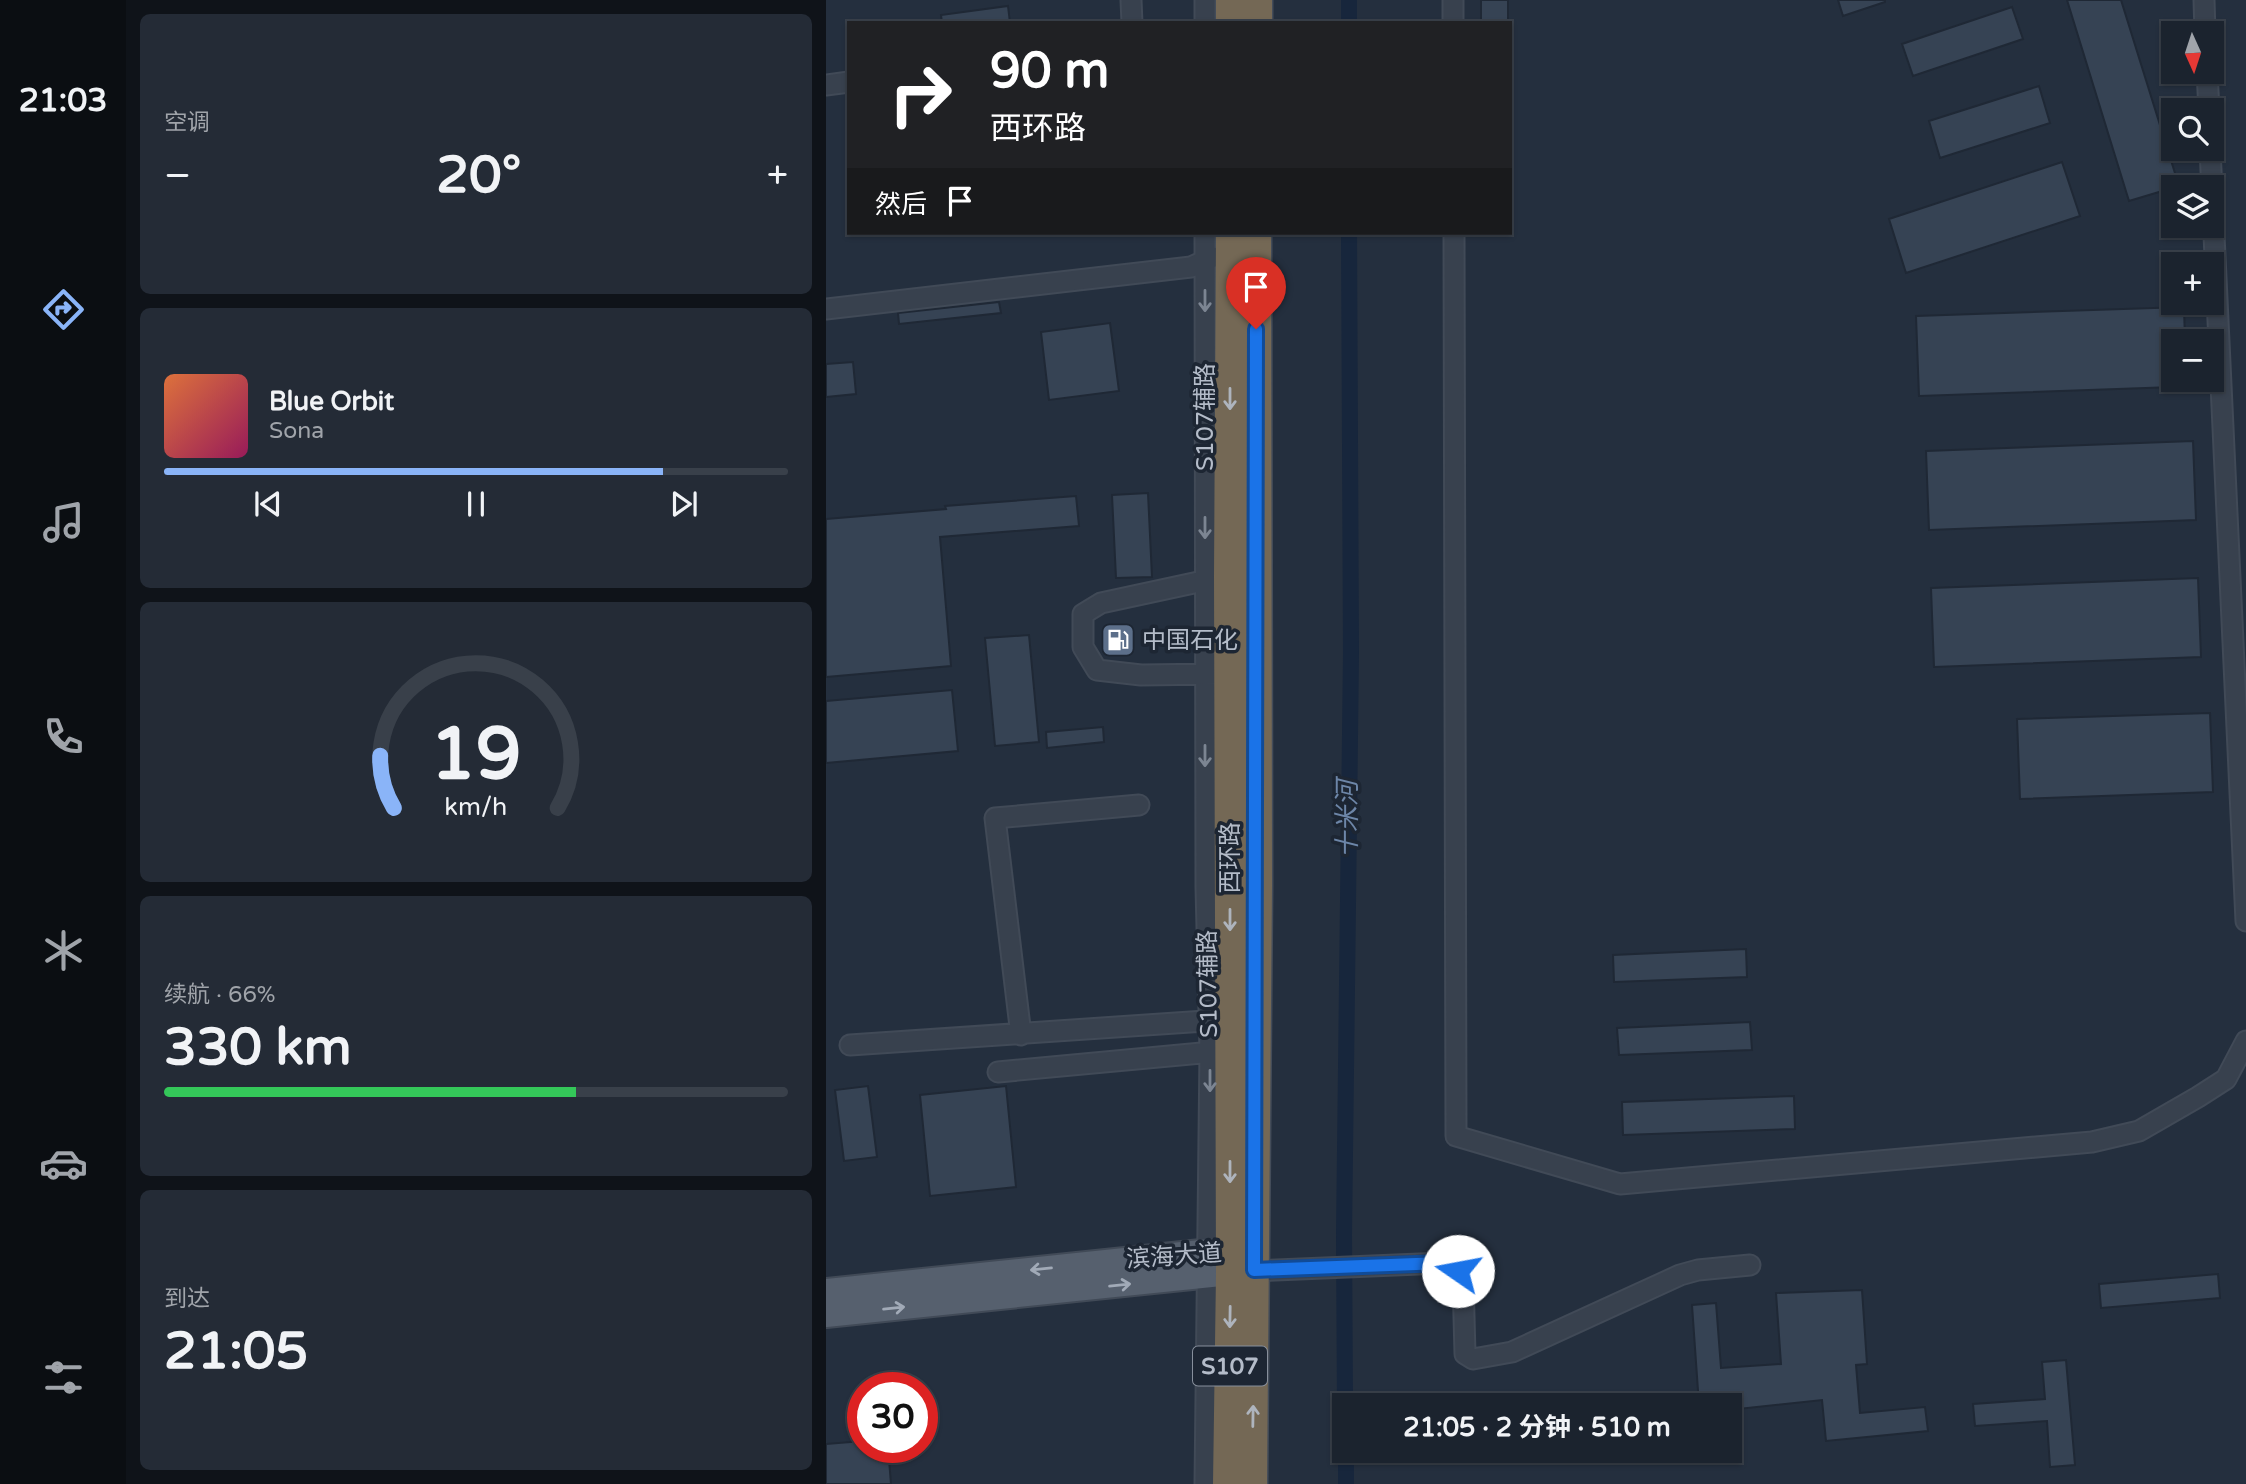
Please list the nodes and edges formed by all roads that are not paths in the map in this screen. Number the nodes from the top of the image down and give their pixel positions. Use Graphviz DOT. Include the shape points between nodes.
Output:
graph roads {
  1 [pos="1131,0"];
  2 [pos="1205,0"];
  3 [pos="1231,0"];
  4 [pos="1257,0"];
  5 [pos="1453,0"];
  6 [pos="2204,0"];
  7 [pos="1132,21"];
  8 [pos="1205,21"];
  9 [pos="1231,21"];
  10 [pos="1257,21"];
  11 [pos="1453,21"];
  12 [pos="2205,21"];
  13 [pos="847,82"];
  14 [pos="826,85"];
  15 [pos="2211,161"];
  16 [pos="1207,235"];
  17 [pos="1256,235"];
  18 [pos="1454,235"];
  19 [pos="1222,248"];
  20 [pos="826,309"];
  21 [pos="1217,578"];
  22 [pos="1217,674"];
  23 [pos="1139,805"];
  24 [pos="2246,920"];
  25 [pos="1021,1035"];
  26 [pos="1232,1036"];
  27 [pos="2246,1041"];
  28 [pos="850,1045"];
  29 [pos="998,1072"];
  30 [pos="1227,1264"];
  31 [pos="1750,1265"];
  32 [pos="826,1291"];
  33 [pos="826,1315"];
  34 [pos="1205,1484"];
  35 [pos="1228,1484"];
  36 [pos="1252,1484"];
  1 -- 7 [label="street"];
  2 -- 8 [label="street"];
  3 -- 9 [label="highway"];
  4 -- 10 [label="highway"];
  5 -- 11 [label="street"];
  6 -- 12 [label="street"];
  13 -- 14 [label="street"];
  15 -- 24 [label="street"];
  16 -- 19 [label="street"];
  17 -- 26 [label="highway, 西环路 / S107"];
  18 -- 27 [label="street" via="1456,1136 1620,1184 2092,1142 2139,1131 2226,1079"];
  19 -- 20 [label="street" via="1191,267"];
  19 -- 21 [label="highway, 西环路 / S107, one-way"];
  21 -- 22 [label="highway, 西环路 / S107"];
  21 -- 22 [label="street" via="1101,603 1083,614 1083,647 1097,670 1141,675"];
  22 -- 26 [label="highway, 西环路 / S107, one-way"];
  23 -- 25 [label="street" via="995,818"];
  25 -- 26 [label="street"];
  25 -- 28 [label="street"];
  26 -- 29 [label="street"];
  26 -- 30 [label="highway, 西环路 / S107"];
  30 -- 31 [label="street" via="1299,1270 1443,1263 1463,1279 1465,1354 1473,1359 1512,1352 1680,1275"];
  30 -- 32 [label="main road, 滨海大道, one-way"];
  33 -- 30 [label="main road, 滨海大道, one-way"];
  30 -- 34 [label="street"];
  30 -- 35 [label="highway, 西环路 / S107, one-way"];
  36 -- 30 [label="highway, 西环路 / S107, one-way"];
}
